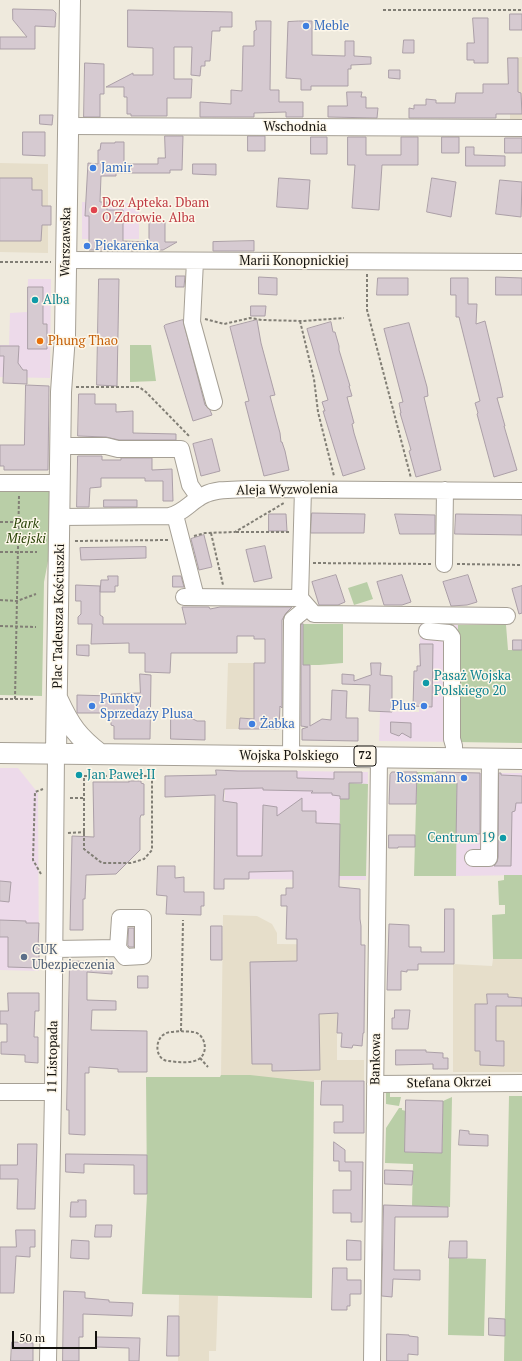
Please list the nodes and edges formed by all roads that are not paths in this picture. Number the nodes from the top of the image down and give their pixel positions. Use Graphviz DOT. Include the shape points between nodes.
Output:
graph roads {
  1 [pos="70,0"];
  2 [pos="68,126"];
  3 [pos="522,128"];
  4 [pos="66,260"];
  5 [pos="195,261"];
  6 [pos="522,262"];
  7 [pos="214,402"];
  8 [pos="61,446"];
  9 [pos="0,482"];
  10 [pos="61,483"];
  11 [pos="303,489"];
  12 [pos="445,490"];
  13 [pos="522,491"];
  14 [pos="199,498"];
  15 [pos="175,515"];
  16 [pos="60,517"];
  17 [pos="444,564"];
  18 [pos="304,602"];
  19 [pos="507,616"];
  20 [pos="427,631"];
  21 [pos="57,700"];
  22 [pos="0,753"];
  23 [pos="56,753"];
  24 [pos="100,754"];
  25 [pos="291,756"];
  26 [pos="379,757"];
  27 [pos="454,758"];
  28 [pos="490,758"];
  29 [pos="522,759"];
  30 [pos="473,858"];
  31 [pos="118,948"];
  32 [pos="55,949"];
  33 [pos="522,1082"];
  34 [pos="375,1084"];
  35 [pos="0,1092"];
  36 [pos="53,1092"];
  37 [pos="48,1361"];
  38 [pos="372,1361"];
  1 -- 2 [label="main road, Warszawska"];
  2 -- 3 [label="street, Wschodnia"];
  2 -- 4 [label="main road, Warszawska"];
  4 -- 5 [label="street, Marii Konopnickiej"];
  4 -- 8 [label="main road, Warszawska"];
  5 -- 6 [label="street, Marii Konopnickiej"];
  5 -- 7 [label="street" via="192,322"];
  8 -- 10 [label="main road, Warszawska"];
  8 -- 14 [label="street" via="181,449 190,485"];
  9 -- 10 [label="street"];
  10 -- 16 [label="main road, Plac Tadeusza Kościuszki"];
  11 -- 12 [label="street, Aleja Wyzwolenia"];
  11 -- 14 [label="street, Aleja Wyzwolenia" via="214,492"];
  11 -- 18 [label="street" via="301,563"];
  12 -- 13 [label="street, Aleja Wyzwolenia"];
  12 -- 17 [label="street"];
  14 -- 15 [label="street, Aleja Wyzwolenia"];
  15 -- 16 [label="street"];
  15 -- 18 [label="street" via="190,597"];
  16 -- 21 [label="main road, Plac Tadeusza Kościuszki"];
  18 -- 19 [label="street" via="314,614"];
  18 -- 25 [label="street" via="292,620"];
  20 -- 27 [label="street" via="449,633 452,637"];
  21 -- 23 [label="main road, Plac Tadeusza Kościuszki"];
  21 -- 24 [label="main road" via="78,735"];
  22 -- 23 [label="main road, 72"];
  23 -- 24 [label="main road, Wojska Polskiego / 72"];
  23 -- 32 [label="street, 11 Listopada"];
  24 -- 25 [label="main road, Wojska Polskiego / 72"];
  25 -- 26 [label="main road, Wojska Polskiego / 72"];
  26 -- 27 [label="main road, Wojska Polskiego / 72"];
  26 -- 34 [label="street, Bankowa"];
  27 -- 28 [label="main road, Wojska Polskiego / 72"];
  28 -- 29 [label="main road, Wojska Polskiego / 72"];
  28 -- 30 [label="street" via="489,858"];
  31 -- 32 [label="street"];
  32 -- 36 [label="street, 11 Listopada"];
  33 -- 34 [label="street, Stefana Okrzei"];
  34 -- 38 [label="street, Bankowa"];
  35 -- 36 [label="street"];
  36 -- 37 [label="street, 11 Listopada"];
}
